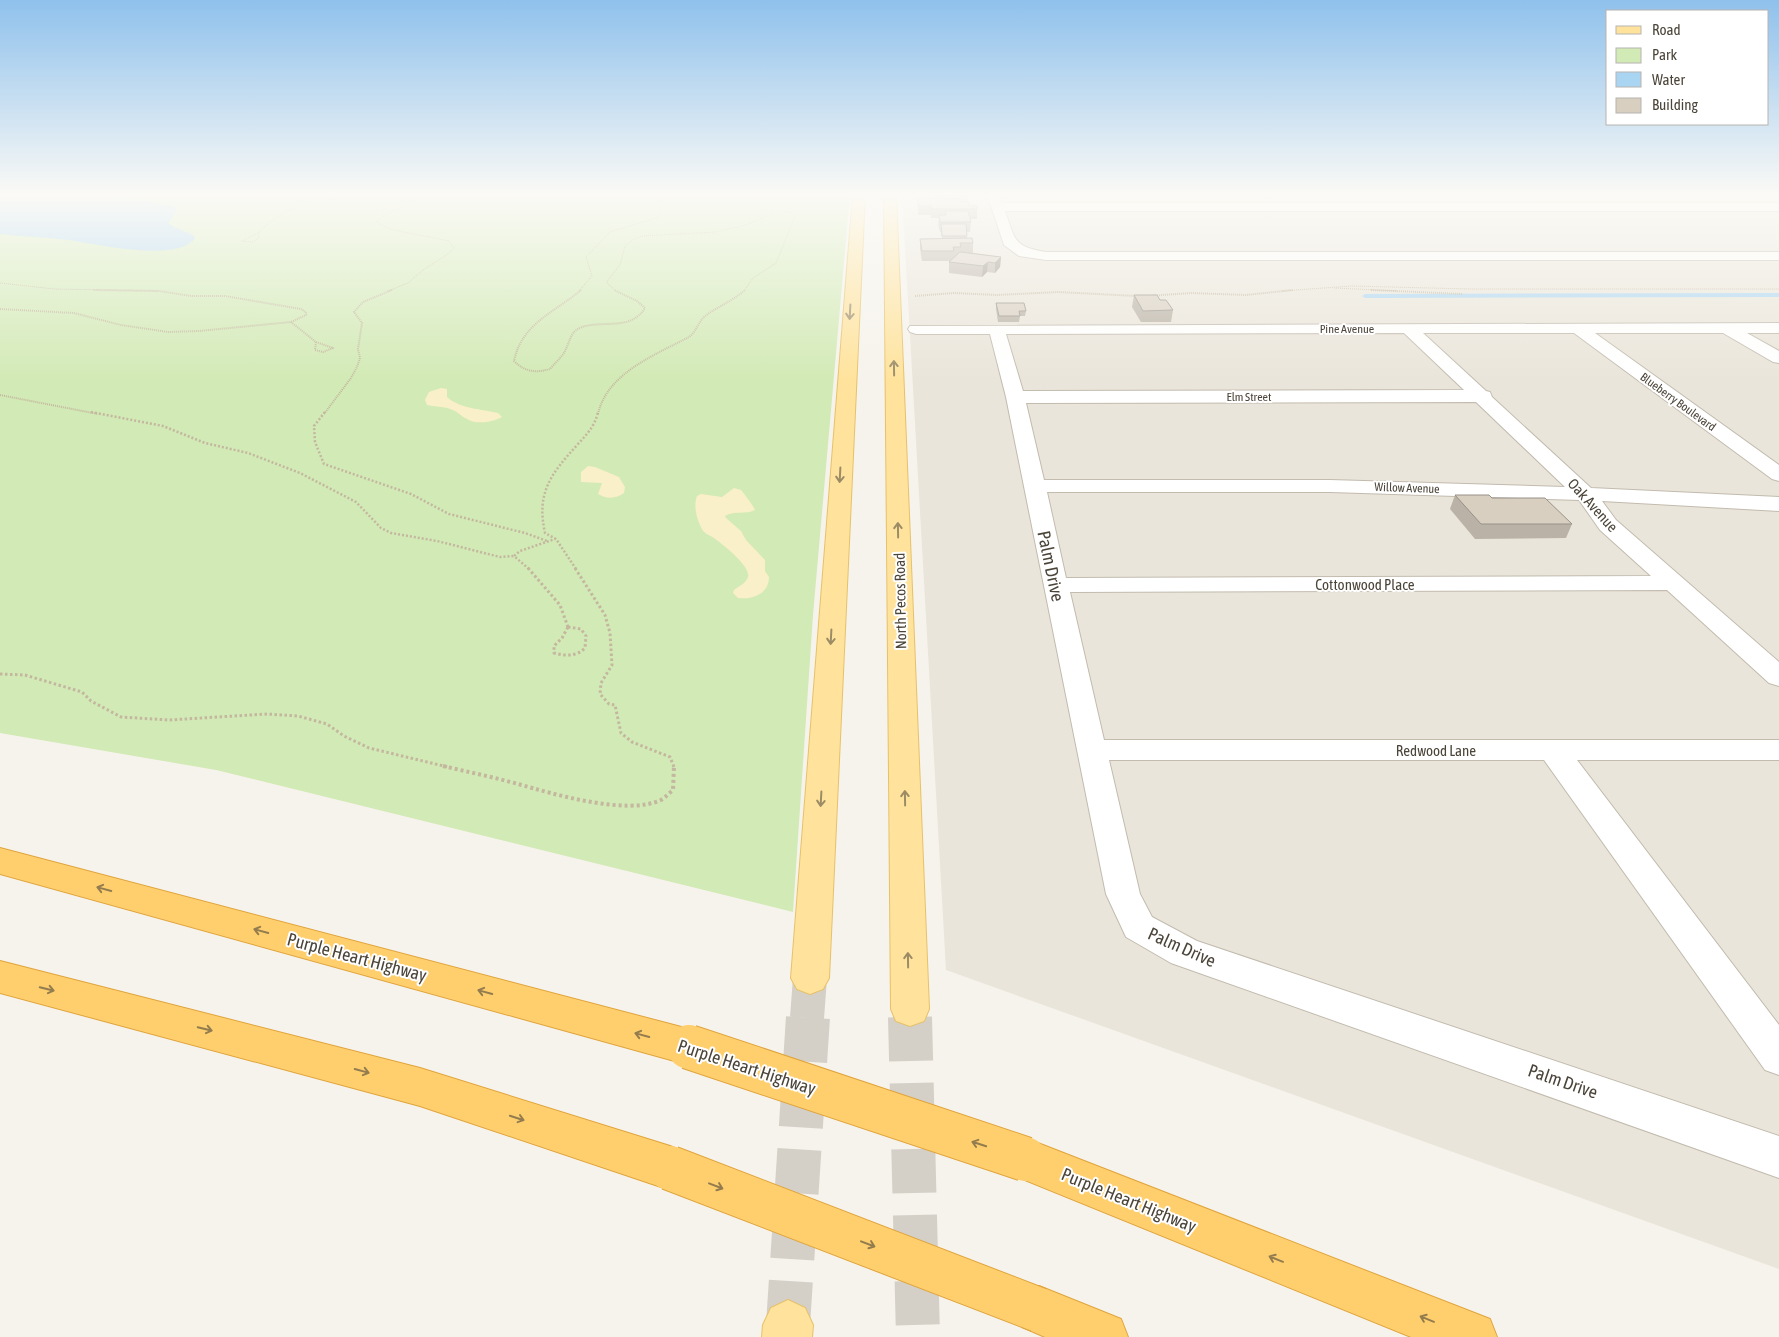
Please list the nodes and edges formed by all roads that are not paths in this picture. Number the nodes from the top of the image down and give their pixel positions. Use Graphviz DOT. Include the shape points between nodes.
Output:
graph roads {
  1 [pos="855,256"];
  2 [pos="892,256"];
  3 [pos="1577,328"];
  4 [pos="1724,328"];
  5 [pos="1779,328"];
  6 [pos="916,329"];
  7 [pos="996,329"];
  8 [pos="1410,330"];
  9 [pos="1779,358"];
  10 [pos="1483,396"];
  11 [pos="1015,397"];
  12 [pos="1779,475"];
  13 [pos="1034,486"];
  14 [pos="1585,494"];
  15 [pos="1779,504"];
  16 [pos="1675,583"];
  17 [pos="1055,585"];
  18 [pos="1779,677"];
  19 [pos="1092,750"];
  20 [pos="1554,750"];
  21 [pos="1779,750"];
  22 [pos="0,861"];
  23 [pos="0,977"];
  24 [pos="810,978"];
  25 [pos="910,1009"];
  26 [pos="1779,1057"];
  27 [pos="1779,1156"];
  28 [pos="1103,1337"];
  29 [pos="1472,1337"];
  1 -- 24 [label="main road, one-way"];
  25 -- 2 [label="main road, North Pecos Road, one-way"];
  3 -- 4 [label="street, Pine Avenue"];
  3 -- 8 [label="street, Pine Avenue"];
  3 -- 12 [label="street, Blueberry Boulevard"];
  4 -- 5 [label="street, Pine Avenue"];
  4 -- 9 [label="street"];
  6 -- 7 [label="street, Pine Avenue"];
  7 -- 8 [label="street, Pine Avenue"];
  7 -- 11 [label="street, Palm Drive"];
  8 -- 10 [label="street, Oak Avenue"];
  10 -- 11 [label="street, Elm Street"];
  10 -- 14 [label="street, Oak Avenue"];
  11 -- 13 [label="street, Palm Drive"];
  13 -- 14 [label="street, Willow Avenue" via="1330,486"];
  13 -- 17 [label="street, Palm Drive"];
  14 -- 15 [label="street, Willow Avenue"];
  14 -- 16 [label="street, Oak Avenue" via="1608,525"];
  16 -- 17 [label="street, Cottonwood Place"];
  16 -- 18 [label="street, Oak Avenue"];
  17 -- 19 [label="street, Palm Drive"];
  19 -- 20 [label="street, Redwood Lane"];
  19 -- 27 [label="street, Palm Drive" via="1123,894 1139,928 1184,952"];
  20 -- 21 [label="street, Redwood Lane"];
  20 -- 26 [label="street"];
  29 -- 22 [label="highway, Purple Heart Highway, one-way, bridge" via="1025,1159 689,1047"];
  23 -- 28 [label="highway, one-way, bridge" via="420,1087 670,1168"];
}
